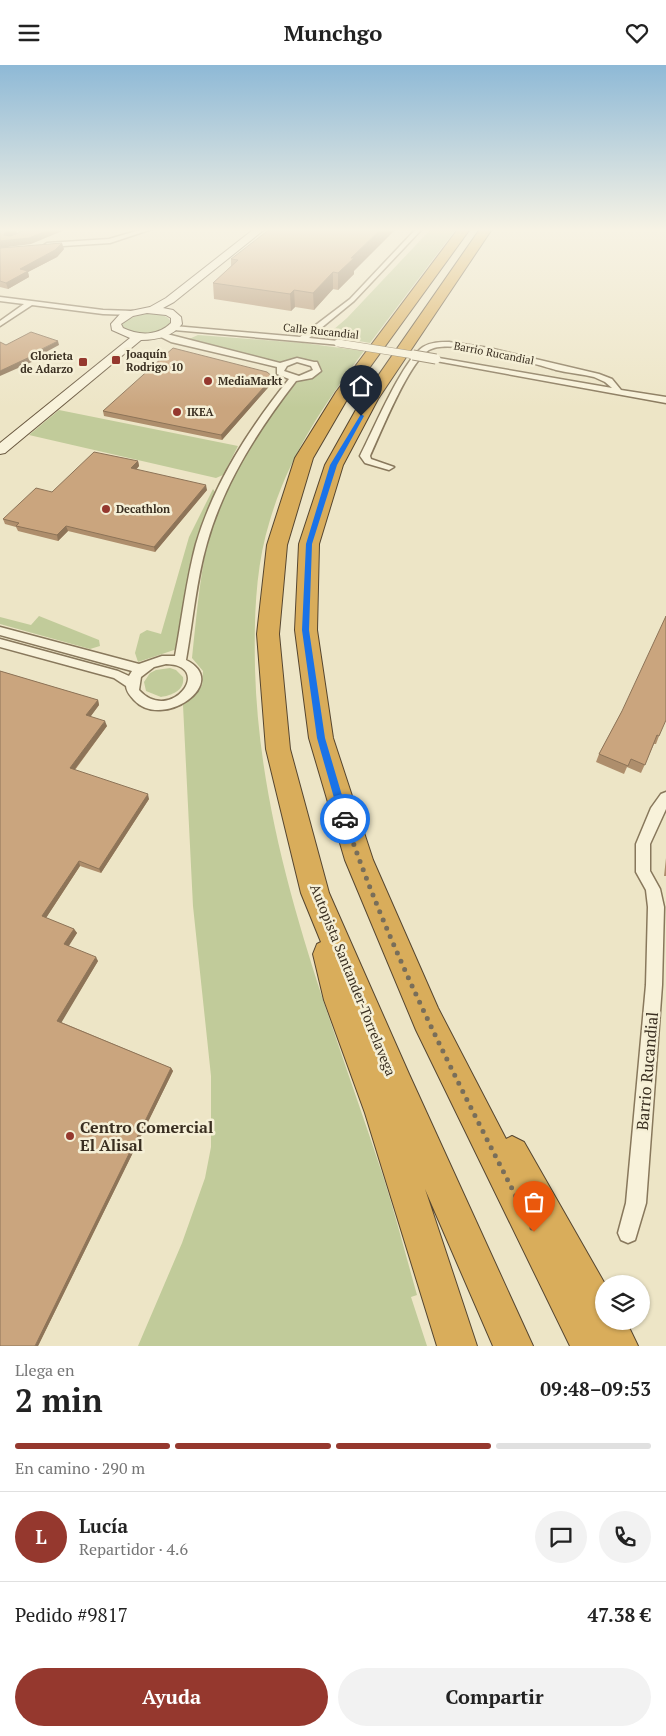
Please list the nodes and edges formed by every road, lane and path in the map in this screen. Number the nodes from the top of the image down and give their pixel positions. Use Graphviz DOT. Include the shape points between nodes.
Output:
graph roads {
  1 [pos="183,289"];
  2 [pos="197,289"];
  3 [pos="363,289"];
  4 [pos="420,289"];
  5 [pos="445,289"];
  6 [pos="0,299"];
  7 [pos="29,304"];
  8 [pos="152,310"];
  9 [pos="103,312"];
  10 [pos="169,312"];
  11 [pos="133,313"];
  12 [pos="118,321"];
  13 [pos="0,324"];
  14 [pos="174,328"];
  15 [pos="124,334"];
  16 [pos="162,334"];
  17 [pos="138,337"];
  18 [pos="303,339"];
  19 [pos="436,359"];
  20 [pos="281,366"];
  21 [pos="294,378"];
  22 [pos="618,391"];
  23 [pos="666,400"];
  24 [pos="0,441"];
  25 [pos="0,450"];
  26 [pos="389,467"];
  27 [pos="0,631"];
  28 [pos="0,643"];
  29 [pos="180,662"];
  30 [pos="141,669"];
  31 [pos="132,683"];
  32 [pos="666,797"];
  33 [pos="359,860"];
  34 [pos="315,893"];
  35 [pos="628,1233"];
  36 [pos="595,1305"];
  37 [pos="609,1330"];
  38 [pos="457,1346"];
  39 [pos="512,1346"];
  40 [pos="591,1346"];
  41 [pos="618,1346"];
  1 -- 8 [label="main road"];
  2 -- 10 [label="main road"];
  3 -- 18 [label="street"];
  4 -- 34 [label="highway, Autopista Santander-Torrelavega" via="342,395 304,458 277,545 268,634 278,749"];
  5 -- 33 [label="highway" via="370,399 334,465 309,544 306,630 321,738"];
  6 -- 7 [label="street"];
  7 -- 9 [label="street"];
  7 -- 13 [label="street"];
  8 -- 10 [label="main road"];
  8 -- 11 [label="main road"];
  9 -- 11 [label="street"];
  9 -- 12 [label="street"];
  10 -- 14 [label="main road" via="177,319"];
  11 -- 12 [label="main road"];
  12 -- 15 [label="main road" via="116,327"];
  14 -- 16 [label="main road"];
  14 -- 18 [label="street, Calle Rucandial"];
  15 -- 17 [label="main road"];
  15 -- 24 [label="main road" via="117,345"];
  16 -- 17 [label="main road"];
  16 -- 20 [label="street" via="174,341"];
  17 -- 25 [label="main road"];
  18 -- 19 [label="street, Calle Rucandial, bridge"];
  19 -- 22 [label="street, Barrio Rucandial"];
  20 -- 21 [label="street" via="283,375"];
  20 -- 21 [label="street" via="302,360 316,366 317,371 312,375"];
  21 -- 29 [label="street" via="246,442 208,525 195,569"];
  22 -- 23 [label="street, Barrio Rucandial"];
  22 -- 26 [label="street, Barrio Rucandial" via="607,379 528,359 471,347 432,345 426,348 399,389 365,456 368,461"];
  27 -- 30 [label="street"];
  28 -- 31 [label="street" via="118,675"];
  29 -- 30 [label="street" via="162,660"];
  29 -- 31 [label="street" via="192,669 196,681 190,693 177,702 160,706 145,703 134,695"];
  30 -- 31 [label="street"];
  32 -- 35 [label="street, Barrio Rucandial" via="642,844 643,872 653,889 656,907 654,985 636,1203"];
  33 -- 36 [label="highway" via="476,1087"];
  33 -- 40 [label="highway" via="427,1019"];
  34 -- 38 [label="highway" via="340,1000 382,1113"];
  34 -- 39 [label="highway, Autopista Santander-Torrelavega"];
  37 -- 41 [label="highway"];
}
